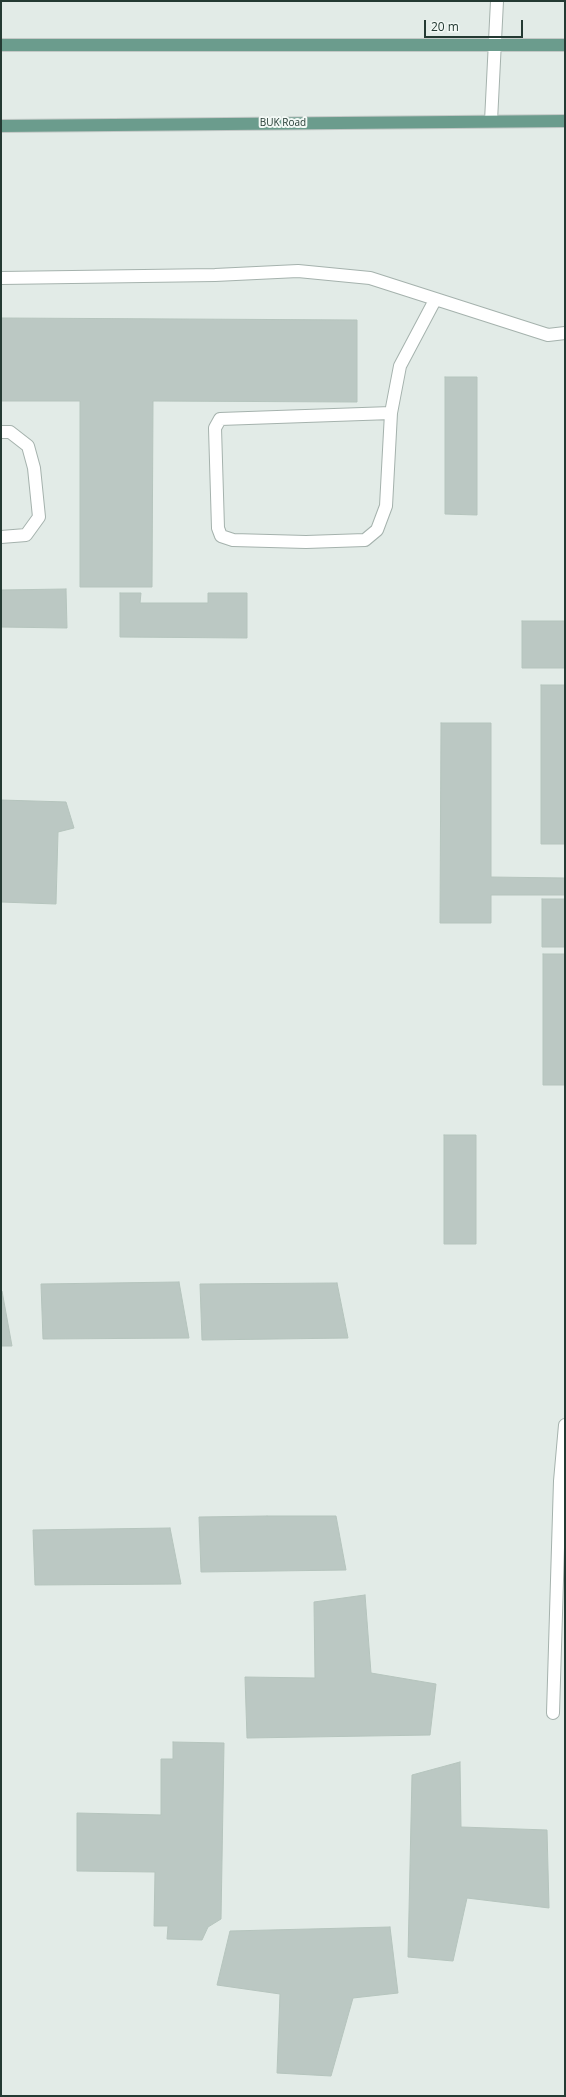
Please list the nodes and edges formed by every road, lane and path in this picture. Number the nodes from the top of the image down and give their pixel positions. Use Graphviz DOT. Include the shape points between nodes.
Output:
graph roads {
  1 [pos="497,1"];
  2 [pos="494,44"];
  3 [pos="1,45"];
  4 [pos="565,45"];
  5 [pos="491,121"];
  6 [pos="565,121"];
  7 [pos="1,126"];
  8 [pos="1,278"];
  9 [pos="434,300"];
  10 [pos="565,333"];
  11 [pos="391,412"];
  12 [pos="1,432"];
  13 [pos="1,537"];
  14 [pos="565,1425"];
  15 [pos="562,1481"];
  16 [pos="553,1713"];
  1 -- 2 [label="street"];
  2 -- 3 [label="main road"];
  2 -- 4 [label="main road"];
  2 -- 5 [label="street"];
  5 -- 6 [label="main road, BUK Road"];
  5 -- 7 [label="main road, BUK Road"];
  8 -- 9 [label="street" via="215,276 298,271 370,278"];
  9 -- 10 [label="street" via="548,335"];
  9 -- 11 [label="street" via="400,366"];
  11 -- 11 [label="street" via="220,419 215,428 218,528 221,536 233,540 365,540 377,530 386,506"];
  12 -- 13 [label="street" via="10,432 28,446 34,468 39,517 26,535"];
  14 -- 15 [label="street"];
  15 -- 16 [label="street"];
}
